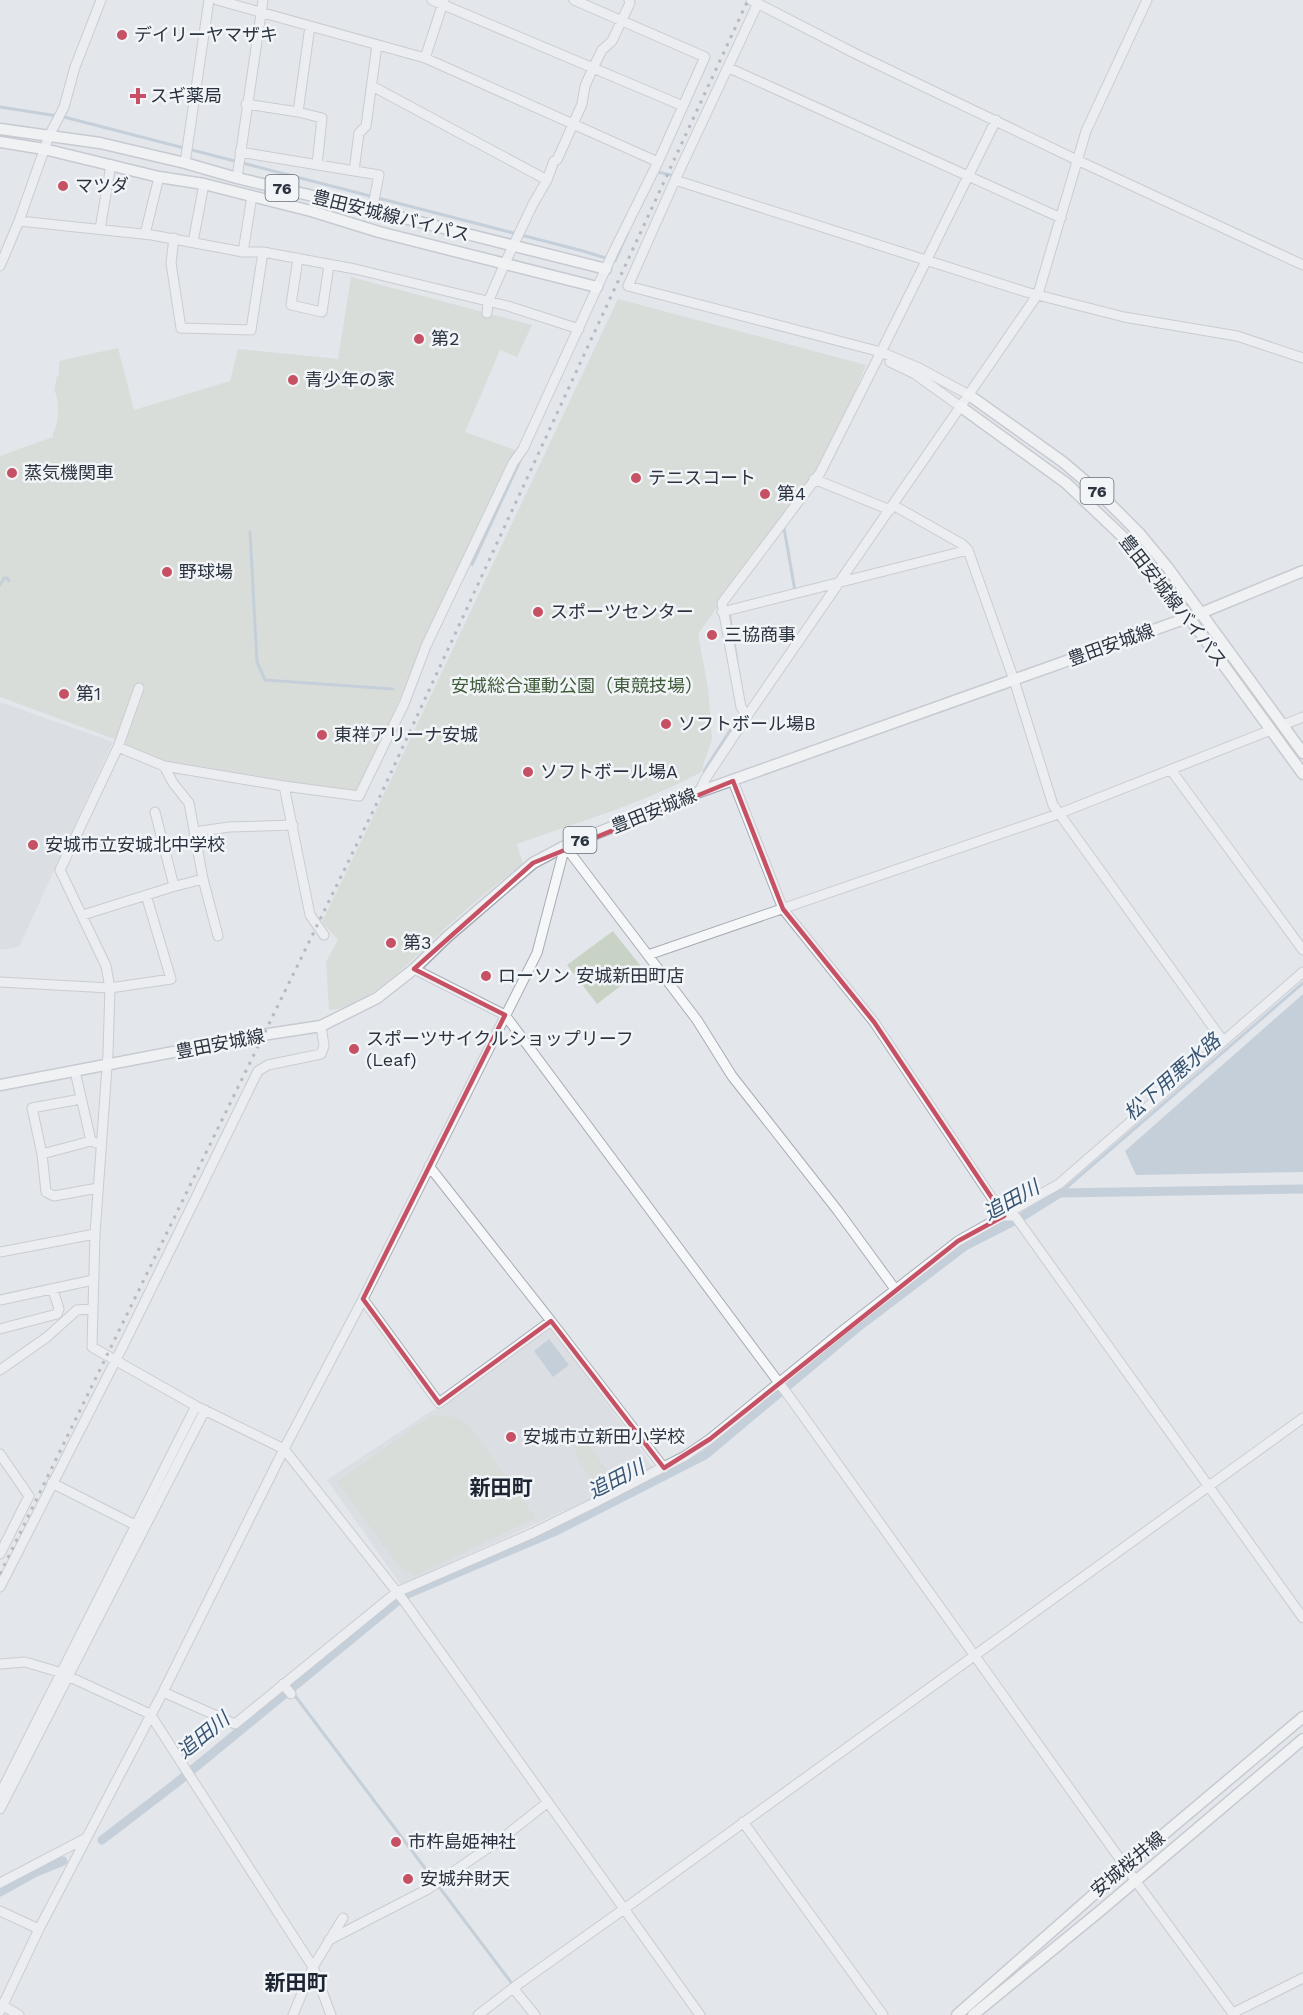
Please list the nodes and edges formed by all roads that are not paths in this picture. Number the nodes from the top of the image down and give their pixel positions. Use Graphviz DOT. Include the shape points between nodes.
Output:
graph roads {
  1 [pos="100,0"];
  2 [pos="209,0"];
  3 [pos="217,0"];
  4 [pos="263,0"];
  5 [pos="432,0"];
  6 [pos="574,0"];
  7 [pos="628,0"];
  8 [pos="1147,0"];
  9 [pos="443,2"];
  10 [pos="755,2"];
  11 [pos="261,12"];
  12 [pos="622,20"];
  13 [pos="310,26"];
  14 [pos="377,45"];
  15 [pos="425,58"];
  16 [pos="593,68"];
  17 [pos="729,68"];
  18 [pos="372,86"];
  19 [pos="246,104"];
  20 [pos="683,106"];
  21 [pos="298,112"];
  22 [pos="996,120"];
  23 [pos="574,123"];
  24 [pos="0,129"];
  25 [pos="49,136"];
  26 [pos="0,142"];
  27 [pos="44,149"];
  28 [pos="240,152"];
  29 [pos="1077,160"];
  30 [pos="658,162"];
  31 [pos="185,163"];
  32 [pos="111,165"];
  33 [pos="317,165"];
  34 [pos="354,171"];
  35 [pos="159,177"];
  36 [pos="969,177"];
  37 [pos="237,178"];
  38 [pos="547,180"];
  39 [pos="675,180"];
  40 [pos="204,184"];
  41 [pos="252,196"];
  42 [pos="372,210"];
  43 [pos="1061,218"];
  44 [pos="19,221"];
  45 [pos="100,229"];
  46 [pos="145,234"];
  47 [pos="174,238"];
  48 [pos="193,242"];
  49 [pos="514,247"];
  50 [pos="243,252"];
  51 [pos="263,252"];
  52 [pos="298,258"];
  53 [pos="927,260"];
  54 [pos="504,262"];
  55 [pos="329,265"];
  56 [pos="1303,265"];
  57 [pos="0,266"];
  58 [pos="606,269"];
  59 [pos="597,287"];
  60 [pos="1038,294"];
  61 [pos="488,302"];
  62 [pos="487,313"];
  63 [pos="579,329"];
  64 [pos="880,354"];
  65 [pos="1303,358"];
  66 [pos="969,395"];
  67 [pos="961,407"];
  68 [pos="814,476"];
  69 [pos="891,507"];
  70 [pos="968,550"];
  71 [pos="1303,571"];
  72 [pos="838,584"];
  73 [pos="722,612"];
  74 [pos="1201,613"];
  75 [pos="1189,617"];
  76 [pos="1014,680"];
  77 [pos="139,688"];
  78 [pos="747,716"];
  79 [pos="1303,717"];
  80 [pos="1283,725"];
  81 [pos="1271,730"];
  82 [pos="118,747"];
  83 [pos="1303,753"];
  84 [pos="164,766"];
  85 [pos="1171,770"];
  86 [pos="1303,774"];
  87 [pos="733,781"];
  88 [pos="284,786"];
  89 [pos="699,792"];
  90 [pos="155,812"];
  91 [pos="1058,814"];
  92 [pos="293,825"];
  93 [pos="194,832"];
  94 [pos="565,846"];
  95 [pos="203,879"];
  96 [pos="174,886"];
  97 [pos="146,895"];
  98 [pos="783,909"];
  99 [pos="83,915"];
  100 [pos="324,935"];
  101 [pos="218,936"];
  102 [pos="1303,950"];
  103 [pos="648,955"];
  104 [pos="414,969"];
  105 [pos="1303,972"];
  106 [pos="0,982"];
  107 [pos="110,988"];
  108 [pos="505,1015"];
  109 [pos="321,1026"];
  110 [pos="1223,1041"];
  111 [pos="106,1065"];
  112 [pos="75,1071"];
  113 [pos="0,1085"];
  114 [pos="81,1099"];
  115 [pos="96,1143"];
  116 [pos="42,1154"];
  117 [pos="429,1166"];
  118 [pos="98,1188"];
  119 [pos="1013,1218"];
  120 [pos="95,1234"];
  121 [pos="0,1252"];
  122 [pos="93,1280"];
  123 [pos="895,1289"];
  124 [pos="53,1290"];
  125 [pos="363,1299"];
  126 [pos="0,1300"];
  127 [pos="93,1309"];
  128 [pos="551,1321"];
  129 [pos="0,1329"];
  130 [pos="116,1359"];
  131 [pos="0,1370"];
  132 [pos="782,1386"];
  133 [pos="200,1408"];
  134 [pos="1303,1418"];
  135 [pos="284,1449"];
  136 [pos="0,1454"];
  137 [pos="664,1468"];
  138 [pos="52,1483"];
  139 [pos="1208,1485"];
  140 [pos="140,1528"];
  141 [pos="0,1554"];
  142 [pos="0,1587"];
  143 [pos="400,1596"];
  144 [pos="1303,1618"];
  145 [pos="976,1655"];
  146 [pos="0,1664"];
  147 [pos="65,1675"];
  148 [pos="163,1692"];
  149 [pos="150,1714"];
  150 [pos="1303,1717"];
  151 [pos="1303,1739"];
  152 [pos="0,1794"];
  153 [pos="548,1802"];
  154 [pos="0,1809"];
  155 [pos="743,1822"];
  156 [pos="86,1838"];
  157 [pos="1125,1866"];
  158 [pos="1135,1880"];
  159 [pos="0,1883"];
  160 [pos="624,1909"];
  161 [pos="0,1911"];
  162 [pos="343,1918"];
  163 [pos="39,1929"];
  164 [pos="329,1940"];
  165 [pos="313,1967"];
  166 [pos="1303,1978"];
  167 [pos="513,1988"];
  168 [pos="1,2006"];
  169 [pos="1234,2014"];
  170 [pos="19,2015"];
  171 [pos="293,2015"];
  172 [pos="331,2015"];
  173 [pos="478,2015"];
  174 [pos="534,2015"];
  175 [pos="700,2015"];
  176 [pos="883,2015"];
  177 [pos="957,2015"];
  178 [pos="973,2015"];
  1 -- 25 [label="street" via="64,107"];
  2 -- 31 [label="street"];
  3 -- 11 [label="street"];
  4 -- 11 [label="street"];
  5 -- 9 [label="street"];
  6 -- 12 [label="street"];
  7 -- 12 [label="street"];
  8 -- 29 [label="street" via="1086,131"];
  9 -- 15 [label="street"];
  9 -- 16 [label="street"];
  10 -- 17 [label="street"];
  10 -- 22 [label="street"];
  11 -- 13 [label="street"];
  11 -- 19 [label="street"];
  12 -- 16 [label="street"];
  12 -- 20 [label="street" via="705,57"];
  13 -- 14 [label="street"];
  13 -- 21 [label="street"];
  14 -- 15 [label="street"];
  14 -- 18 [label="street"];
  15 -- 23 [label="street"];
  16 -- 20 [label="street"];
  16 -- 23 [label="street"];
  17 -- 36 [label="street"];
  17 -- 39 [label="street"];
  18 -- 34 [label="street"];
  18 -- 38 [label="street"];
  19 -- 21 [label="street"];
  19 -- 28 [label="street"];
  20 -- 30 [label="street"];
  21 -- 33 [label="street" via="322,118"];
  22 -- 29 [label="street"];
  22 -- 36 [label="street"];
  23 -- 30 [label="street"];
  23 -- 38 [label="street"];
  24 -- 25 [label="main road, 豊田安城線バイパス / 76"];
  25 -- 27 [label="street"];
  25 -- 31 [label="main road, 豊田安城線バイパス / 76"];
  26 -- 27 [label="main road, 豊田安城線バイパス / 76"];
  27 -- 32 [label="main road, 豊田安城線バイパス / 76"];
  27 -- 44 [label="street"];
  28 -- 33 [label="street"];
  28 -- 37 [label="street"];
  29 -- 43 [label="street"];
  29 -- 56 [label="street"];
  30 -- 58 [label="street"];
  31 -- 37 [label="main road, 豊田安城線バイパス / 76"];
  32 -- 35 [label="main road, 豊田安城線バイパス / 76"];
  32 -- 45 [label="street"];
  33 -- 34 [label="street"];
  34 -- 42 [label="street" via="379,175"];
  35 -- 40 [label="main road, 豊田安城線バイパス / 76"];
  35 -- 46 [label="street"];
  36 -- 43 [label="street"];
  36 -- 53 [label="street"];
  37 -- 42 [label="main road, 豊田安城線バイパス / 76"];
  38 -- 49 [label="street"];
  39 -- 53 [label="street"];
  39 -- 64 [label="street" via="628,286"];
  40 -- 41 [label="main road, 豊田安城線バイパス / 76"];
  40 -- 48 [label="street"];
  41 -- 50 [label="street"];
  41 -- 54 [label="main road, 豊田安城線バイパス / 76"];
  42 -- 49 [label="main road, 豊田安城線バイパス / 76"];
  43 -- 60 [label="street"];
  44 -- 45 [label="street"];
  44 -- 57 [label="street"];
  45 -- 46 [label="street"];
  46 -- 47 [label="street"];
  47 -- 48 [label="street"];
  47 -- 51 [label="street" via="171,263 181,328 251,330"];
  48 -- 50 [label="street"];
  49 -- 54 [label="street"];
  49 -- 58 [label="main road, 豊田安城線バイパス / 76"];
  50 -- 51 [label="street"];
  51 -- 52 [label="street"];
  52 -- 55 [label="street"];
  52 -- 55 [label="street" via="291,305 322,312"];
  53 -- 60 [label="street"];
  53 -- 64 [label="street"];
  54 -- 59 [label="main road, 豊田安城線バイパス / 76"];
  54 -- 61 [label="street"];
  55 -- 61 [label="street" via="367,277"];
  58 -- 59 [label="street"];
  59 -- 63 [label="street"];
  60 -- 65 [label="street" via="1124,317 1237,336"];
  60 -- 66 [label="street"];
  61 -- 62 [label="street"];
  61 -- 63 [label="street"];
  63 -- 88 [label="street" via="426,646 404,704 359,796"];
  64 -- 66 [label="street" via="919,368"];
  64 -- 67 [label="street"];
  64 -- 68 [label="street"];
  66 -- 67 [label="street"];
  66 -- 74 [label="main road, 豊田安城線バイパス / 76" via="1098,492 1139,533"];
  67 -- 69 [label="street"];
  67 -- 75 [label="main road, 豊田安城線バイパス / 76" via="1088,501 1145,561"];
  68 -- 69 [label="street"];
  68 -- 73 [label="street" via="722,603"];
  69 -- 70 [label="street"];
  69 -- 72 [label="street"];
  70 -- 72 [label="street"];
  70 -- 76 [label="street"];
  71 -- 74 [label="main road, 豊田安城線 / 76"];
  72 -- 73 [label="street"];
  72 -- 78 [label="street"];
  73 -- 78 [label="street" via="741,707"];
  74 -- 75 [label="main road, 豊田安城線 / 76"];
  74 -- 80 [label="main road, 豊田安城線バイパス / 76"];
  75 -- 76 [label="main road, 豊田安城線 / 76"];
  75 -- 81 [label="main road, 豊田安城線バイパス / 76"];
  76 -- 87 [label="main road, 豊田安城線 / 76"];
  76 -- 91 [label="street"];
  77 -- 82 [label="street"];
  78 -- 89 [label="street"];
  79 -- 80 [label="street"];
  80 -- 83 [label="main road, 豊田安城線バイパス / 76"];
  81 -- 85 [label="street"];
  81 -- 86 [label="main road, 豊田安城線バイパス / 76"];
  82 -- 84 [label="street"];
  82 -- 99 [label="street" via="60,870"];
  84 -- 88 [label="street"];
  84 -- 93 [label="street" via="189,803"];
  85 -- 91 [label="street"];
  85 -- 102 [label="street"];
  87 -- 89 [label="main road, 豊田安城線 / 76"];
  87 -- 98 [label="street"];
  88 -- 92 [label="street"];
  89 -- 94 [label="main road, 豊田安城線 / 76"];
  90 -- 96 [label="street"];
  91 -- 98 [label="street"];
  91 -- 110 [label="street"];
  92 -- 93 [label="street"];
  92 -- 100 [label="street" via="310,915"];
  93 -- 95 [label="street"];
  94 -- 103 [label="street"];
  94 -- 104 [label="main road, 豊田安城線 / 76" via="533,862"];
  94 -- 108 [label="street" via="537,952"];
  95 -- 96 [label="street"];
  95 -- 101 [label="street"];
  96 -- 97 [label="street"];
  97 -- 99 [label="street"];
  97 -- 107 [label="street" via="171,979"];
  98 -- 103 [label="street"];
  98 -- 119 [label="street" via="874,1022"];
  99 -- 107 [label="street" via="106,966"];
  103 -- 123 [label="street" via="697,1020 732,1076"];
  104 -- 108 [label="street"];
  104 -- 109 [label="main road, 豊田安城線 / 76" via="377,998"];
  105 -- 110 [label="street"];
  106 -- 107 [label="street"];
  107 -- 111 [label="street"];
  108 -- 117 [label="street"];
  108 -- 132 [label="street"];
  109 -- 111 [label="main road, 豊田安城線 / 76"];
  109 -- 130 [label="street" via="321,1054 268,1065 258,1071"];
  110 -- 119 [label="street" via="1080,1172"];
  111 -- 112 [label="main road, 豊田安城線 / 76"];
  111 -- 115 [label="street"];
  112 -- 113 [label="main road, 豊田安城線 / 76"];
  112 -- 114 [label="street"];
  114 -- 115 [label="street"];
  114 -- 116 [label="street" via="32,1108"];
  115 -- 116 [label="street"];
  115 -- 118 [label="street"];
  116 -- 118 [label="street" via="46,1192 54,1196"];
  117 -- 125 [label="street"];
  117 -- 128 [label="street"];
  118 -- 120 [label="street"];
  119 -- 123 [label="street" via="958,1241"];
  119 -- 139 [label="street"];
  120 -- 121 [label="street"];
  120 -- 122 [label="street"];
  122 -- 124 [label="street"];
  122 -- 127 [label="street"];
  123 -- 132 [label="street"];
  124 -- 126 [label="street"];
  124 -- 129 [label="street" via="57,1314"];
  125 -- 128 [label="street" via="439,1403"];
  125 -- 135 [label="street"];
  127 -- 130 [label="street" via="93,1347"];
  127 -- 131 [label="street" via="77,1310 47,1338"];
  128 -- 137 [label="street"];
  130 -- 133 [label="street"];
  130 -- 138 [label="street"];
  132 -- 137 [label="street"];
  132 -- 145 [label="street"];
  133 -- 135 [label="street"];
  133 -- 140 [label="street"];
  134 -- 139 [label="street"];
  135 -- 143 [label="street"];
  135 -- 148 [label="street"];
  136 -- 141 [label="street" via="29,1496"];
  137 -- 143 [label="street" via="536,1537"];
  138 -- 140 [label="street"];
  138 -- 142 [label="street"];
  139 -- 144 [label="street"];
  139 -- 145 [label="street"];
  140 -- 147 [label="street"];
  143 -- 148 [label="street" via="235,1724"];
  143 -- 153 [label="street"];
  145 -- 155 [label="street"];
  145 -- 157 [label="street"];
  146 -- 147 [label="street" via="25,1662"];
  147 -- 149 [label="street"];
  147 -- 152 [label="street"];
  147 -- 154 [label="street"];
  148 -- 149 [label="street"];
  149 -- 156 [label="street"];
  149 -- 165 [label="street"];
  150 -- 157 [label="main road, 安城桜井線"];
  151 -- 158 [label="main road, 安城桜井線"];
  153 -- 160 [label="street"];
  153 -- 164 [label="street" via="428,1889"];
  155 -- 160 [label="street"];
  155 -- 176 [label="street"];
  156 -- 159 [label="street"];
  156 -- 163 [label="street"];
  157 -- 158 [label="street"];
  157 -- 177 [label="main road, 安城桜井線"];
  158 -- 169 [label="street"];
  158 -- 178 [label="main road, 安城桜井線"];
  160 -- 167 [label="street"];
  160 -- 175 [label="street"];
  161 -- 163 [label="street"];
  162 -- 164 [label="street"];
  163 -- 168 [label="street"];
  164 -- 165 [label="street"];
  165 -- 171 [label="street"];
  165 -- 172 [label="street"];
  166 -- 169 [label="street"];
  167 -- 173 [label="street"];
  167 -- 174 [label="street"];
  168 -- 170 [label="street"];
}
